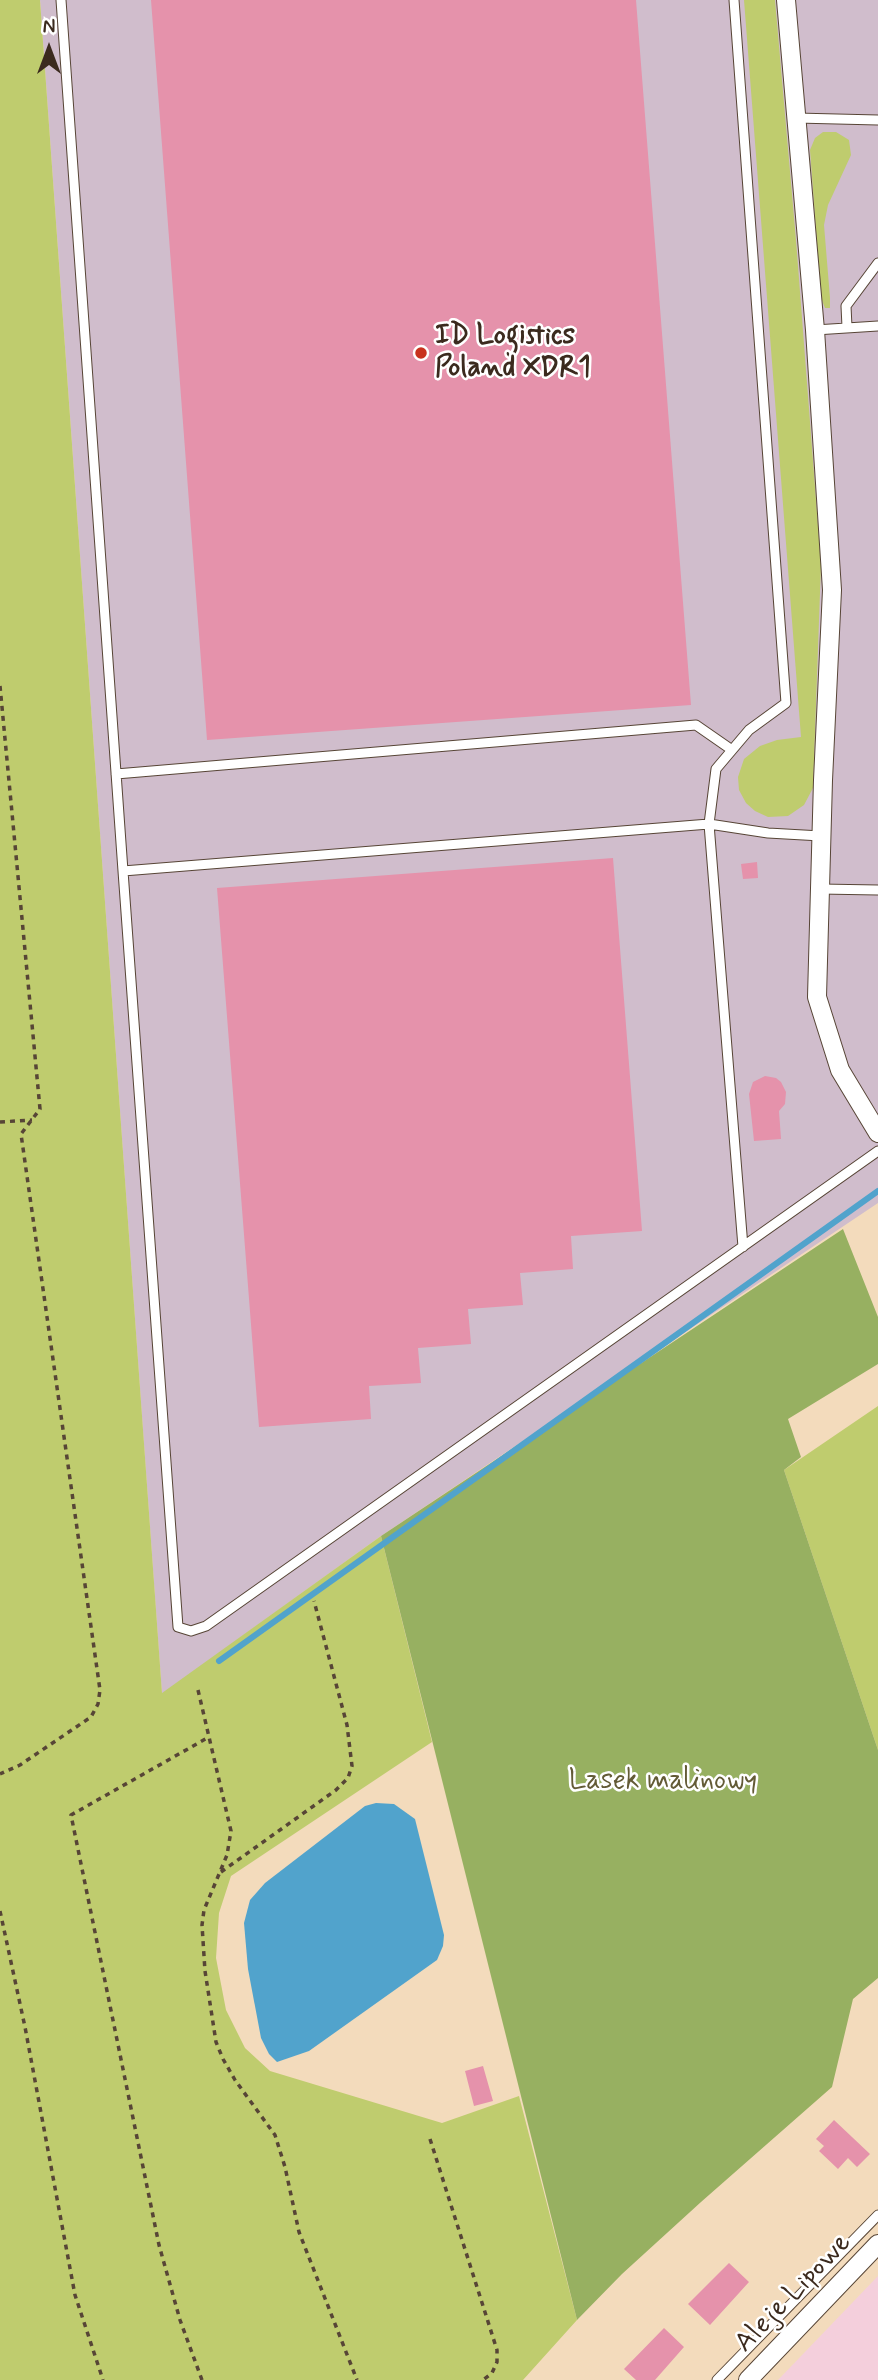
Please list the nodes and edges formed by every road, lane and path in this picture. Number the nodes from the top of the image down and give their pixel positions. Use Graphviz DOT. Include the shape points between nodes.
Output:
graph roads {
  1 [pos="61,0"];
  2 [pos="734,0"];
  3 [pos="786,0"];
  4 [pos="796,118"];
  5 [pos="878,120"];
  6 [pos="878,263"];
  7 [pos="878,326"];
  8 [pos="847,327"];
  9 [pos="815,330"];
  10 [pos="0,686"];
  11 [pos="732,750"];
  12 [pos="116,774"];
  13 [pos="709,824"];
  14 [pos="821,836"];
  15 [pos="123,871"];
  16 [pos="820,889"];
  17 [pos="878,890"];
  18 [pos="32,1120"];
  19 [pos="0,1122"];
  20 [pos="878,1133"];
  21 [pos="878,1151"];
  22 [pos="744,1247"];
  23 [pos="314,1601"];
  24 [pos="198,1690"];
  25 [pos="209,1737"];
  26 [pos="0,1774"];
  27 [pos="219,1873"];
  28 [pos="0,1911"];
  29 [pos="429,2138"];
  30 [pos="878,2216"];
  31 [pos="878,2244"];
  32 [pos="103,2380"];
  33 [pos="202,2380"];
  34 [pos="357,2380"];
  35 [pos="482,2380"];
  36 [pos="717,2380"];
  37 [pos="748,2380"];
  1 -- 12 [label="lane"];
  2 -- 11 [label="lane" via="786,703 749,730"];
  3 -- 4 [label="street"];
  4 -- 5 [label="lane"];
  4 -- 9 [label="street"];
  6 -- 8 [label="lane" via="846,306"];
  7 -- 8 [label="lane"];
  8 -- 9 [label="lane"];
  9 -- 14 [label="street" via="832,590"];
  10 -- 18 [label="path" via="40,1109"];
  11 -- 12 [label="lane" via="696,725"];
  11 -- 13 [label="lane" via="716,769"];
  12 -- 15 [label="lane"];
  13 -- 14 [label="lane"];
  13 -- 15 [label="lane"];
  13 -- 22 [label="lane"];
  14 -- 16 [label="street"];
  15 -- 22 [label="lane" via="178,1627 206,1626"];
  16 -- 17 [label="lane"];
  16 -- 20 [label="street" via="817,997 840,1070"];
  18 -- 19 [label="path"];
  18 -- 26 [label="path" via="21,1134 100,1690 91,1717"];
  21 -- 22 [label="lane"];
  23 -- 27 [label="path" via="347,1725 352,1766 348,1778"];
  24 -- 25 [label="path"];
  25 -- 27 [label="path" via="231,1831"];
  25 -- 33 [label="path" via="71,1815 159,2245"];
  27 -- 34 [label="path" via="202,1925 216,2042 235,2080 275,2135 299,2232"];
  28 -- 32 [label="path" via="75,2295"];
  29 -- 35 [label="path" via="497,2350 492,2373"];
  30 -- 36 [label="lane"];
  31 -- 37 [label="street, Aleje Lipowe"];
}
